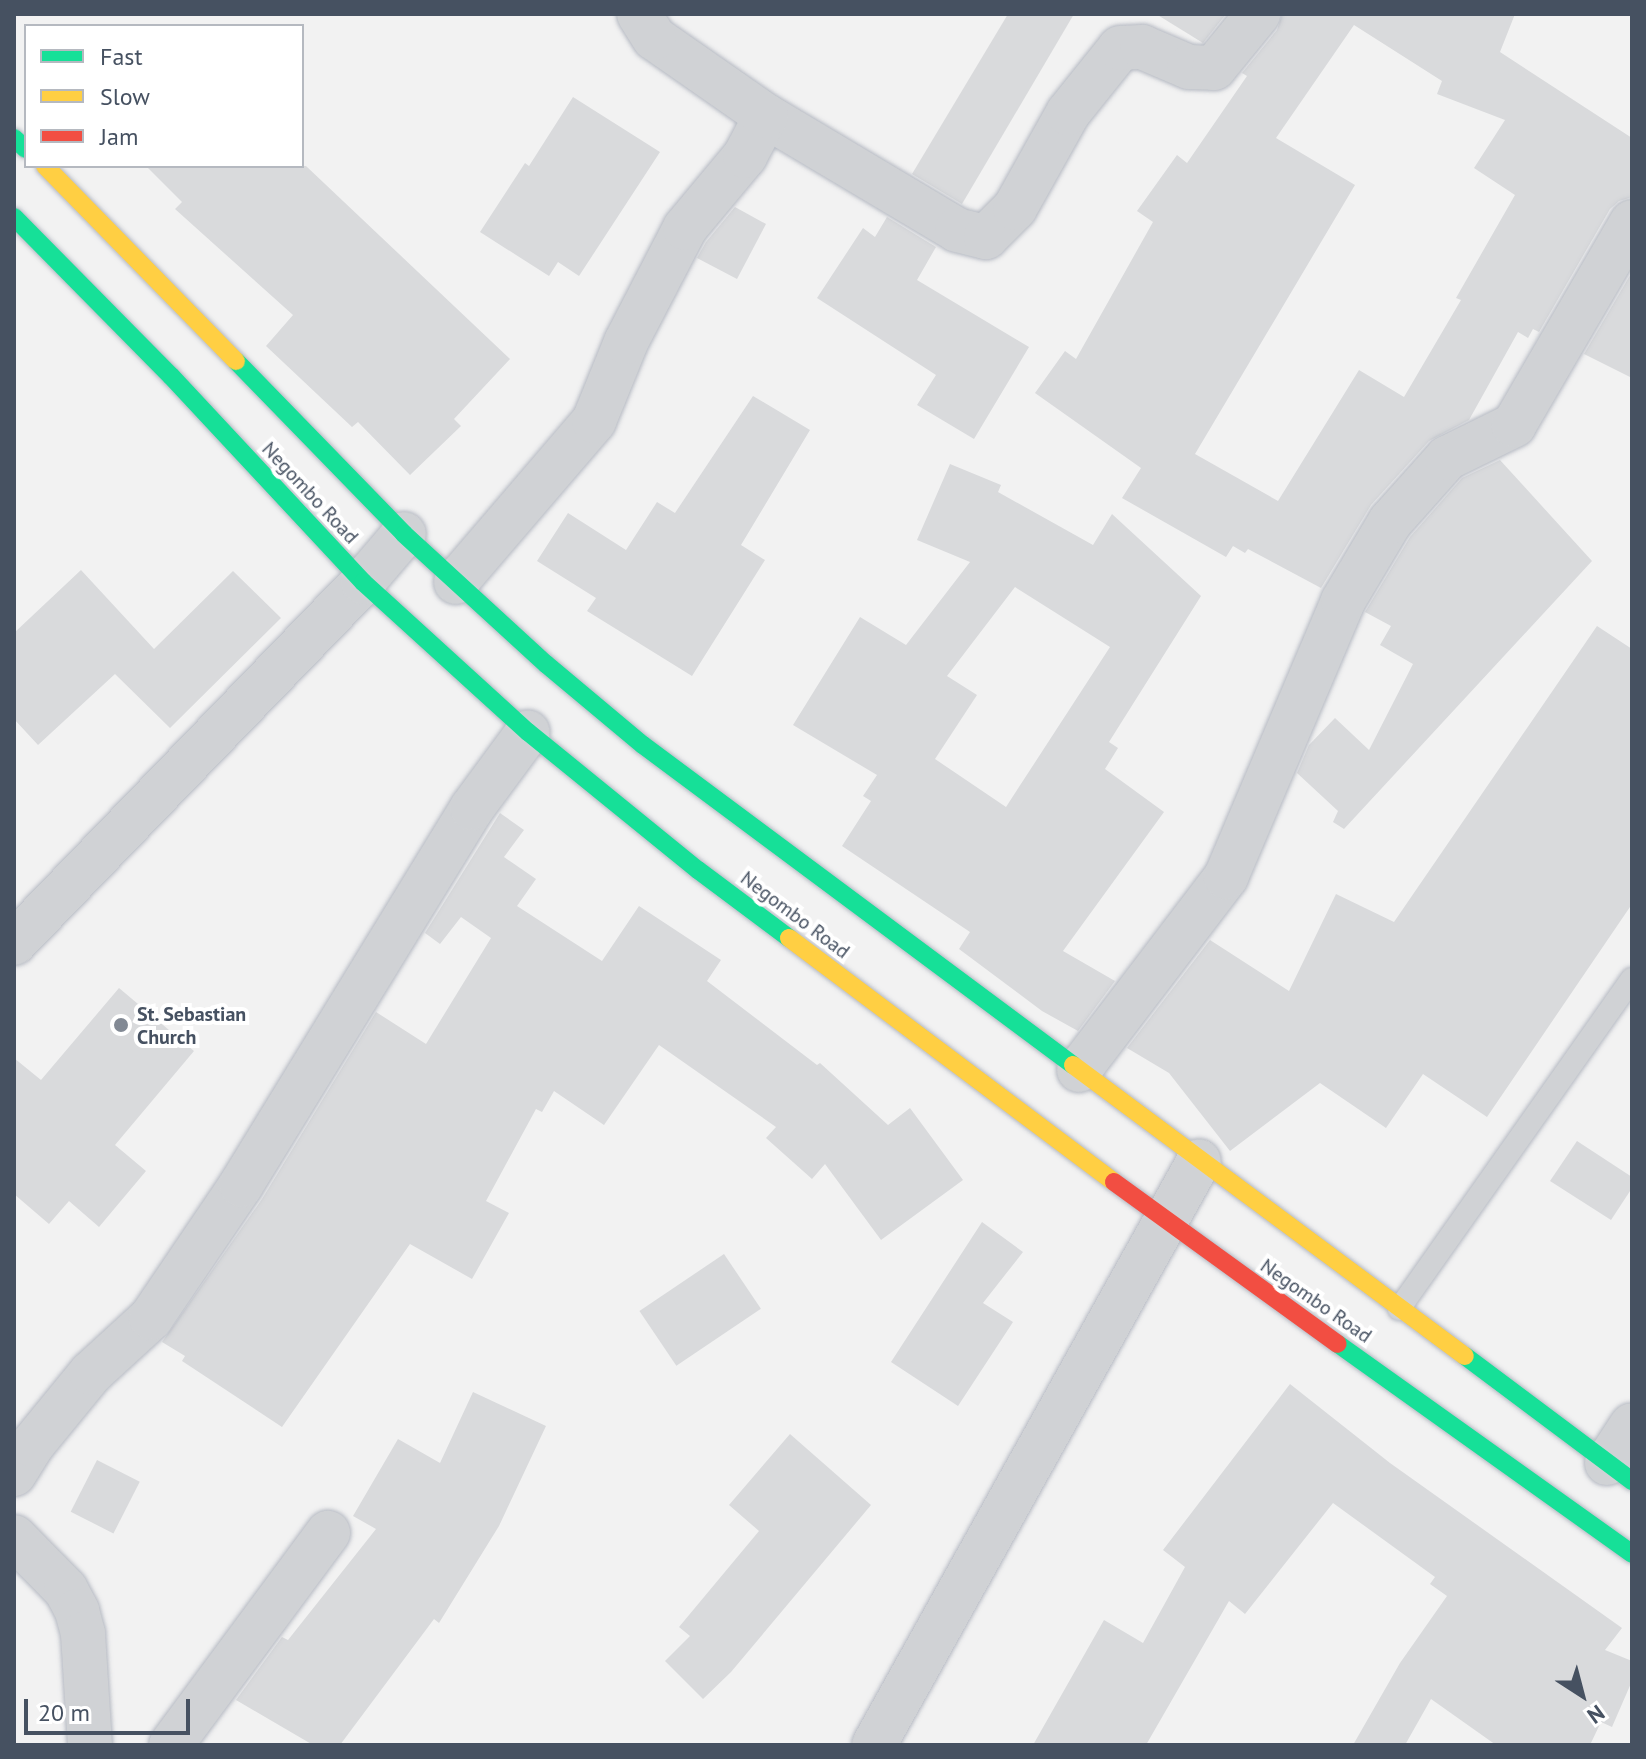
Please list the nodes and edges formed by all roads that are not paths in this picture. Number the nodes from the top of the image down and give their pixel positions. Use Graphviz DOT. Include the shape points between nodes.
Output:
graph roads {
  1 [pos="639,14"];
  2 [pos="1258,14"];
  3 [pos="766,116"];
  4 [pos="47,168"];
  5 [pos="14,217"];
  6 [pos="1632,222"];
  7 [pos="404,534"];
  8 [pos="363,582"];
  9 [pos="456,582"];
  10 [pos="528,732"];
  11 [pos="14,943"];
  12 [pos="1632,979"];
  13 [pos="1079,1070"];
  14 [pos="1199,1161"];
  15 [pos="1166,1221"];
  16 [pos="1399,1309"];
  17 [pos="1632,1425"];
  18 [pos="1620,1472"];
  19 [pos="14,1474"];
  20 [pos="328,1533"];
  21 [pos="14,1537"];
  22 [pos="1632,1554"];
  23 [pos="90,1745"];
  24 [pos="171,1745"];
  25 [pos="874,1745"];
  1 -- 3 [label="street" via="654,38"];
  2 -- 3 [label="street" via="1214,68 1189,67 1142,47 1120,48 1068,113 1015,208 986,237 957,230"];
  3 -- 9 [label="street" via="745,156 685,228 626,342 594,421"];
  4 -- 7 [label="highway, Negombo Road"];
  5 -- 8 [label="highway, Negombo Road"];
  6 -- 13 [label="street" via="1514,425 1447,458 1390,522 1343,601 1226,877"];
  7 -- 8 [label="street"];
  7 -- 9 [label="highway, Negombo Road"];
  8 -- 10 [label="highway, Negombo Road"];
  8 -- 11 [label="street"];
  9 -- 13 [label="highway, Negombo Road" via="643,745"];
  10 -- 15 [label="highway, Negombo Road" via="698,870"];
  10 -- 19 [label="street" via="472,808 241,1185 151,1318 91,1373"];
  12 -- 16 [label="lane"];
  13 -- 14 [label="highway, Negombo Road"];
  14 -- 15 [label="street"];
  14 -- 16 [label="highway, Negombo Road"];
  15 -- 22 [label="highway, Negombo Road"];
  15 -- 25 [label="street"];
  16 -- 18 [label="highway, Negombo Road"];
  17 -- 18 [label="street"];
  20 -- 24 [label="street"];
  21 -- 23 [label="street" via="66,1590 77,1611"];
}
